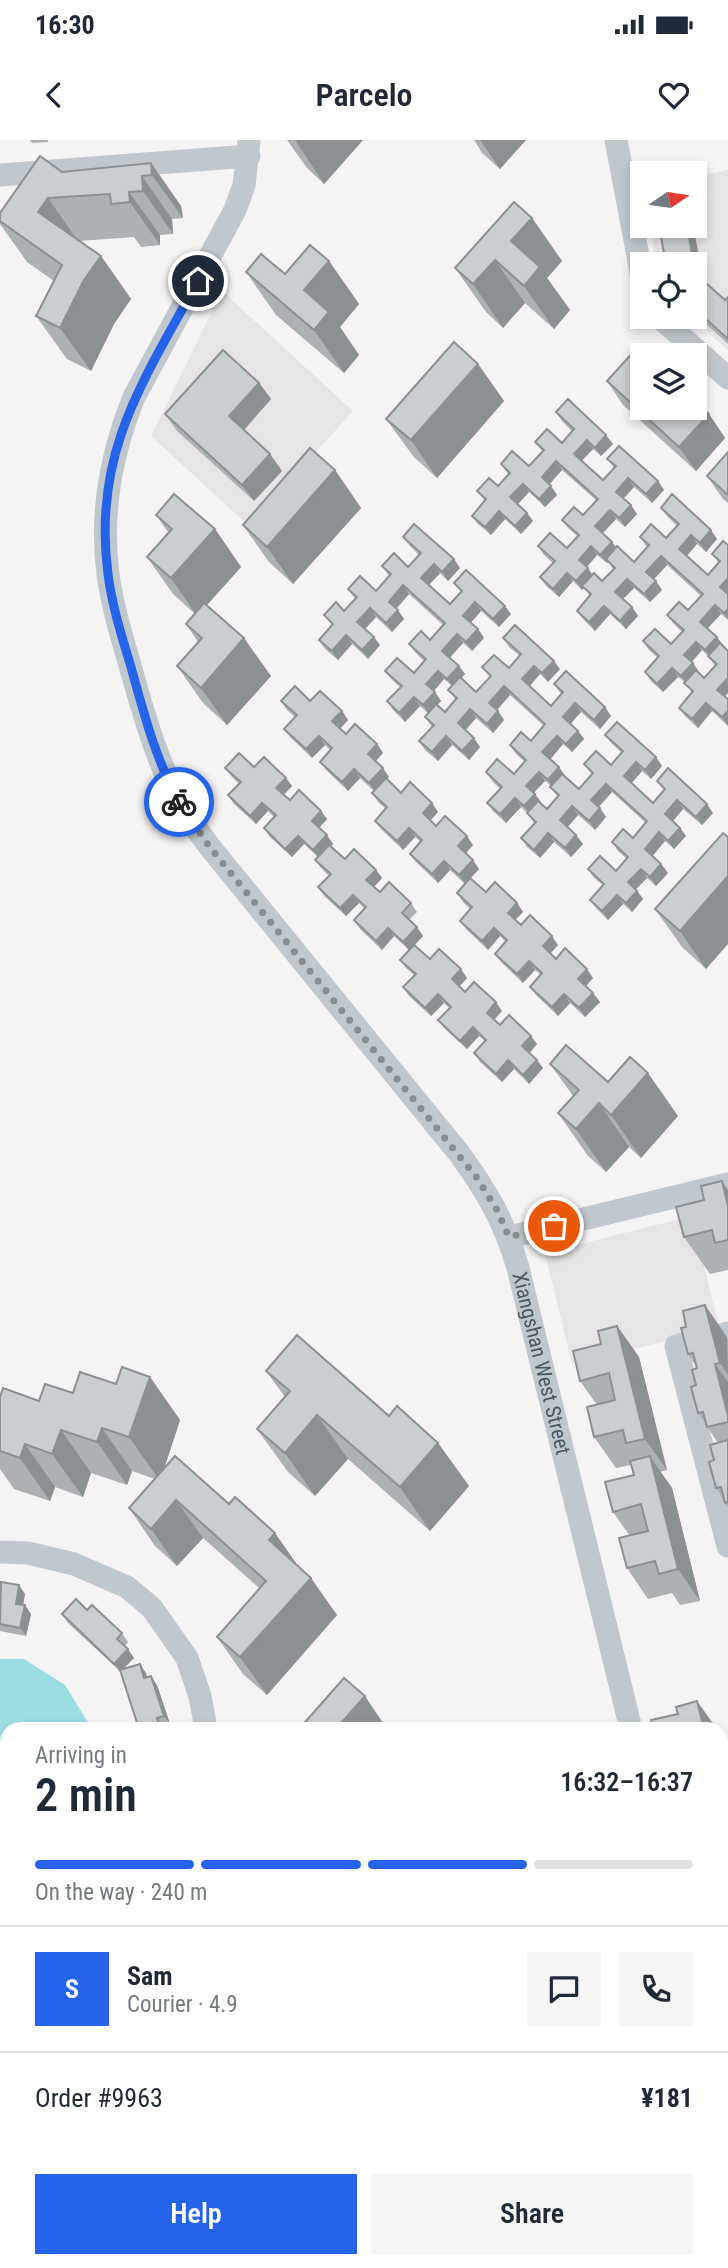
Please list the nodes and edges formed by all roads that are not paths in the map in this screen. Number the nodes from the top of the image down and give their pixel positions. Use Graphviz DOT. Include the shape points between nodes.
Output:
graph roads {
  1 [pos="616,140"];
  2 [pos="249,148"];
  3 [pos="0,175"];
  4 [pos="637,252"];
  5 [pos="673,329"];
  6 [pos="728,378"];
  7 [pos="728,1184"];
  8 [pos="509,1237"];
  9 [pos="728,1333"];
  10 [pos="728,1546"];
  11 [pos="0,1552"];
  12 [pos="205,1722"];
  13 [pos="629,1722"];
  1 -- 4 [label="street"];
  2 -- 3 [label="street"];
  2 -- 8 [label="street, Xiangshan West Street" via="235,210 123,425 105,514 113,604 151,737 180,806 471,1169"];
  5 -- 6 [label="street"];
  7 -- 8 [label="street"];
  8 -- 13 [label="street, Xiangshan West Street"];
  9 -- 10 [label="street" via="676,1346"];
  11 -- 12 [label="street" via="74,1564 127,1587 152,1608 187,1658"];
}
